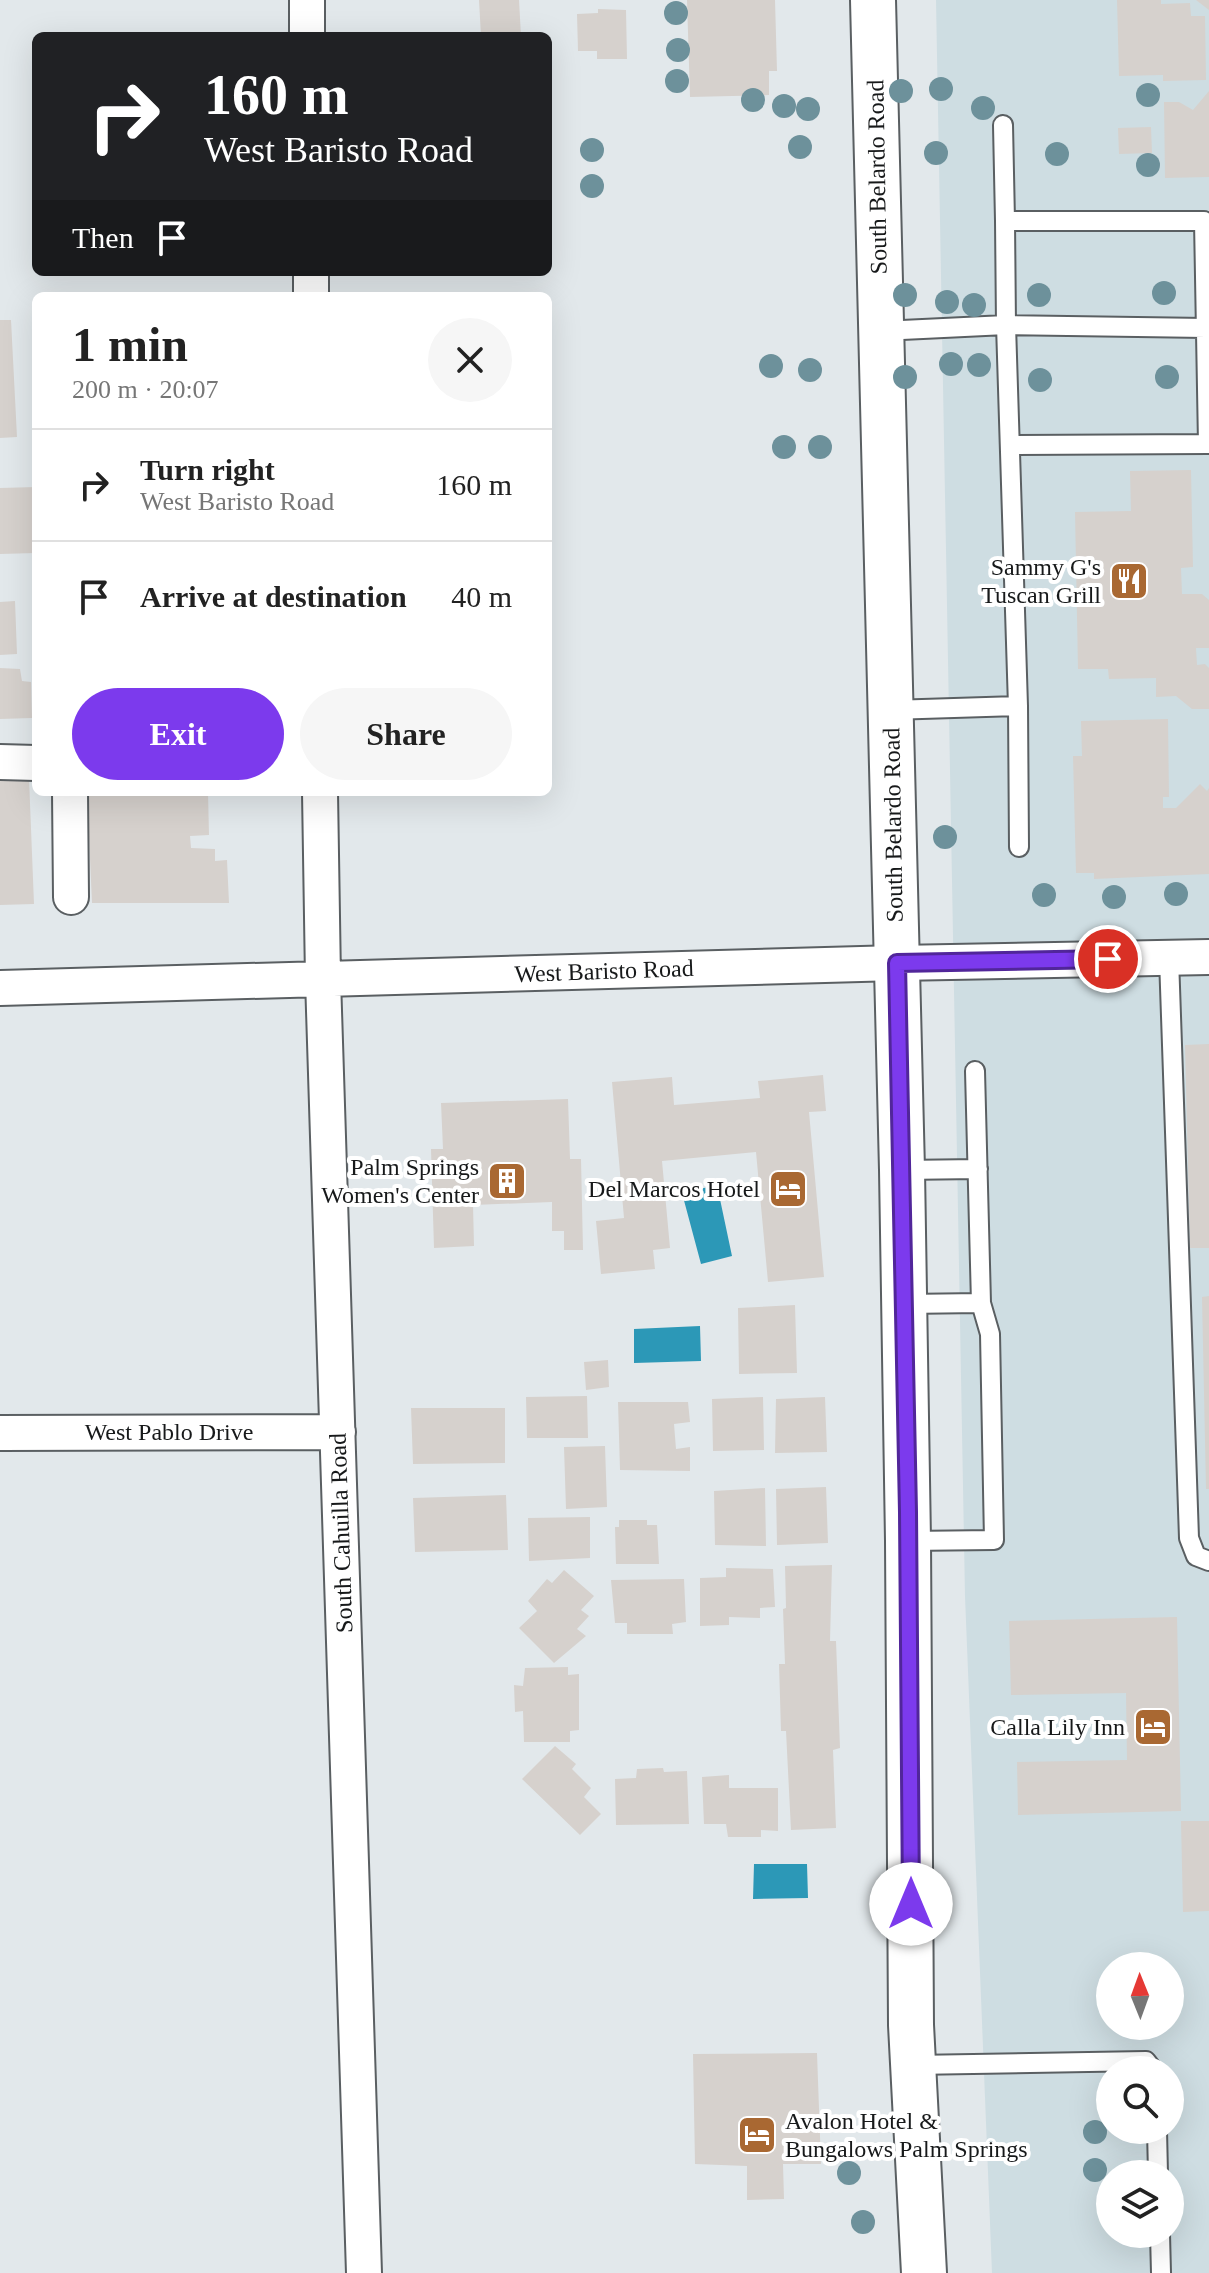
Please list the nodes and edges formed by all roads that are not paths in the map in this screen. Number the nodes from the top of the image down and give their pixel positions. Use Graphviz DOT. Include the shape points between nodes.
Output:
graph roads {
  1 [pos="307,0"];
  2 [pos="873,0"];
  3 [pos="307,32"];
  4 [pos="1003,125"];
  5 [pos="1005,221"];
  6 [pos="1006,325"];
  7 [pos="1206,328"];
  8 [pos="881,331"];
  9 [pos="1010,445"];
  10 [pos="1018,706"];
  11 [pos="890,710"];
  12 [pos="0,762"];
  13 [pos="32,763"];
  14 [pos="70,796"];
  15 [pos="320,796"];
  16 [pos="1019,847"];
  17 [pos="71,897"];
  18 [pos="1209,957"];
  19 [pos="1169,958"];
  20 [pos="897,963"];
  21 [pos="323,979"];
  22 [pos="0,988"];
  23 [pos="975,1071"];
  24 [pos="978,1169"];
  25 [pos="902,1170"];
  26 [pos="981,1303"];
  27 [pos="904,1304"];
  28 [pos="338,1432"];
  29 [pos="0,1433"];
  30 [pos="908,1541"];
  31 [pos="1209,1561"];
  32 [pos="1096,2062"];
  33 [pos="913,2065"];
  34 [pos="1160,2248"];
  35 [pos="364,2273"];
  36 [pos="924,2273"];
  37 [pos="1161,2273"];
  1 -- 3 [label="street"];
  2 -- 8 [label="street, South Belardo Road"];
  4 -- 5 [label="lane"];
  5 -- 6 [label="lane"];
  5 -- 7 [label="lane" via="1204,221"];
  6 -- 7 [label="lane"];
  6 -- 8 [label="lane"];
  6 -- 9 [label="lane"];
  7 -- 9 [label="lane" via="1208,444"];
  8 -- 11 [label="street, South Belardo Road"];
  9 -- 10 [label="lane"];
  10 -- 11 [label="lane"];
  10 -- 16 [label="lane"];
  11 -- 20 [label="street, South Belardo Road"];
  12 -- 13 [label="street"];
  14 -- 17 [label="street"];
  15 -- 21 [label="street, South Cahuilla Road"];
  18 -- 19 [label="street, West Baristo Road"];
  19 -- 20 [label="street, West Baristo Road"];
  19 -- 31 [label="lane" via="1189,1538 1196,1556"];
  20 -- 21 [label="street, West Baristo Road"];
  20 -- 25 [label="street, South Belardo Road"];
  21 -- 22 [label="street, West Baristo Road"];
  21 -- 28 [label="street, South Cahuilla Road"];
  23 -- 24 [label="lane"];
  24 -- 25 [label="lane"];
  24 -- 26 [label="lane"];
  25 -- 27 [label="street, South Belardo Road"];
  26 -- 27 [label="lane"];
  26 -- 30 [label="lane" via="990,1334 994,1540"];
  27 -- 30 [label="street, South Belardo Road"];
  28 -- 29 [label="street, West Pablo Drive"];
  28 -- 35 [label="street, South Cahuilla Road"];
  30 -- 33 [label="street, South Belardo Road"];
  32 -- 33 [label="lane"];
  33 -- 36 [label="street, South Belardo Road"];
  34 -- 37 [label="lane"];
}
